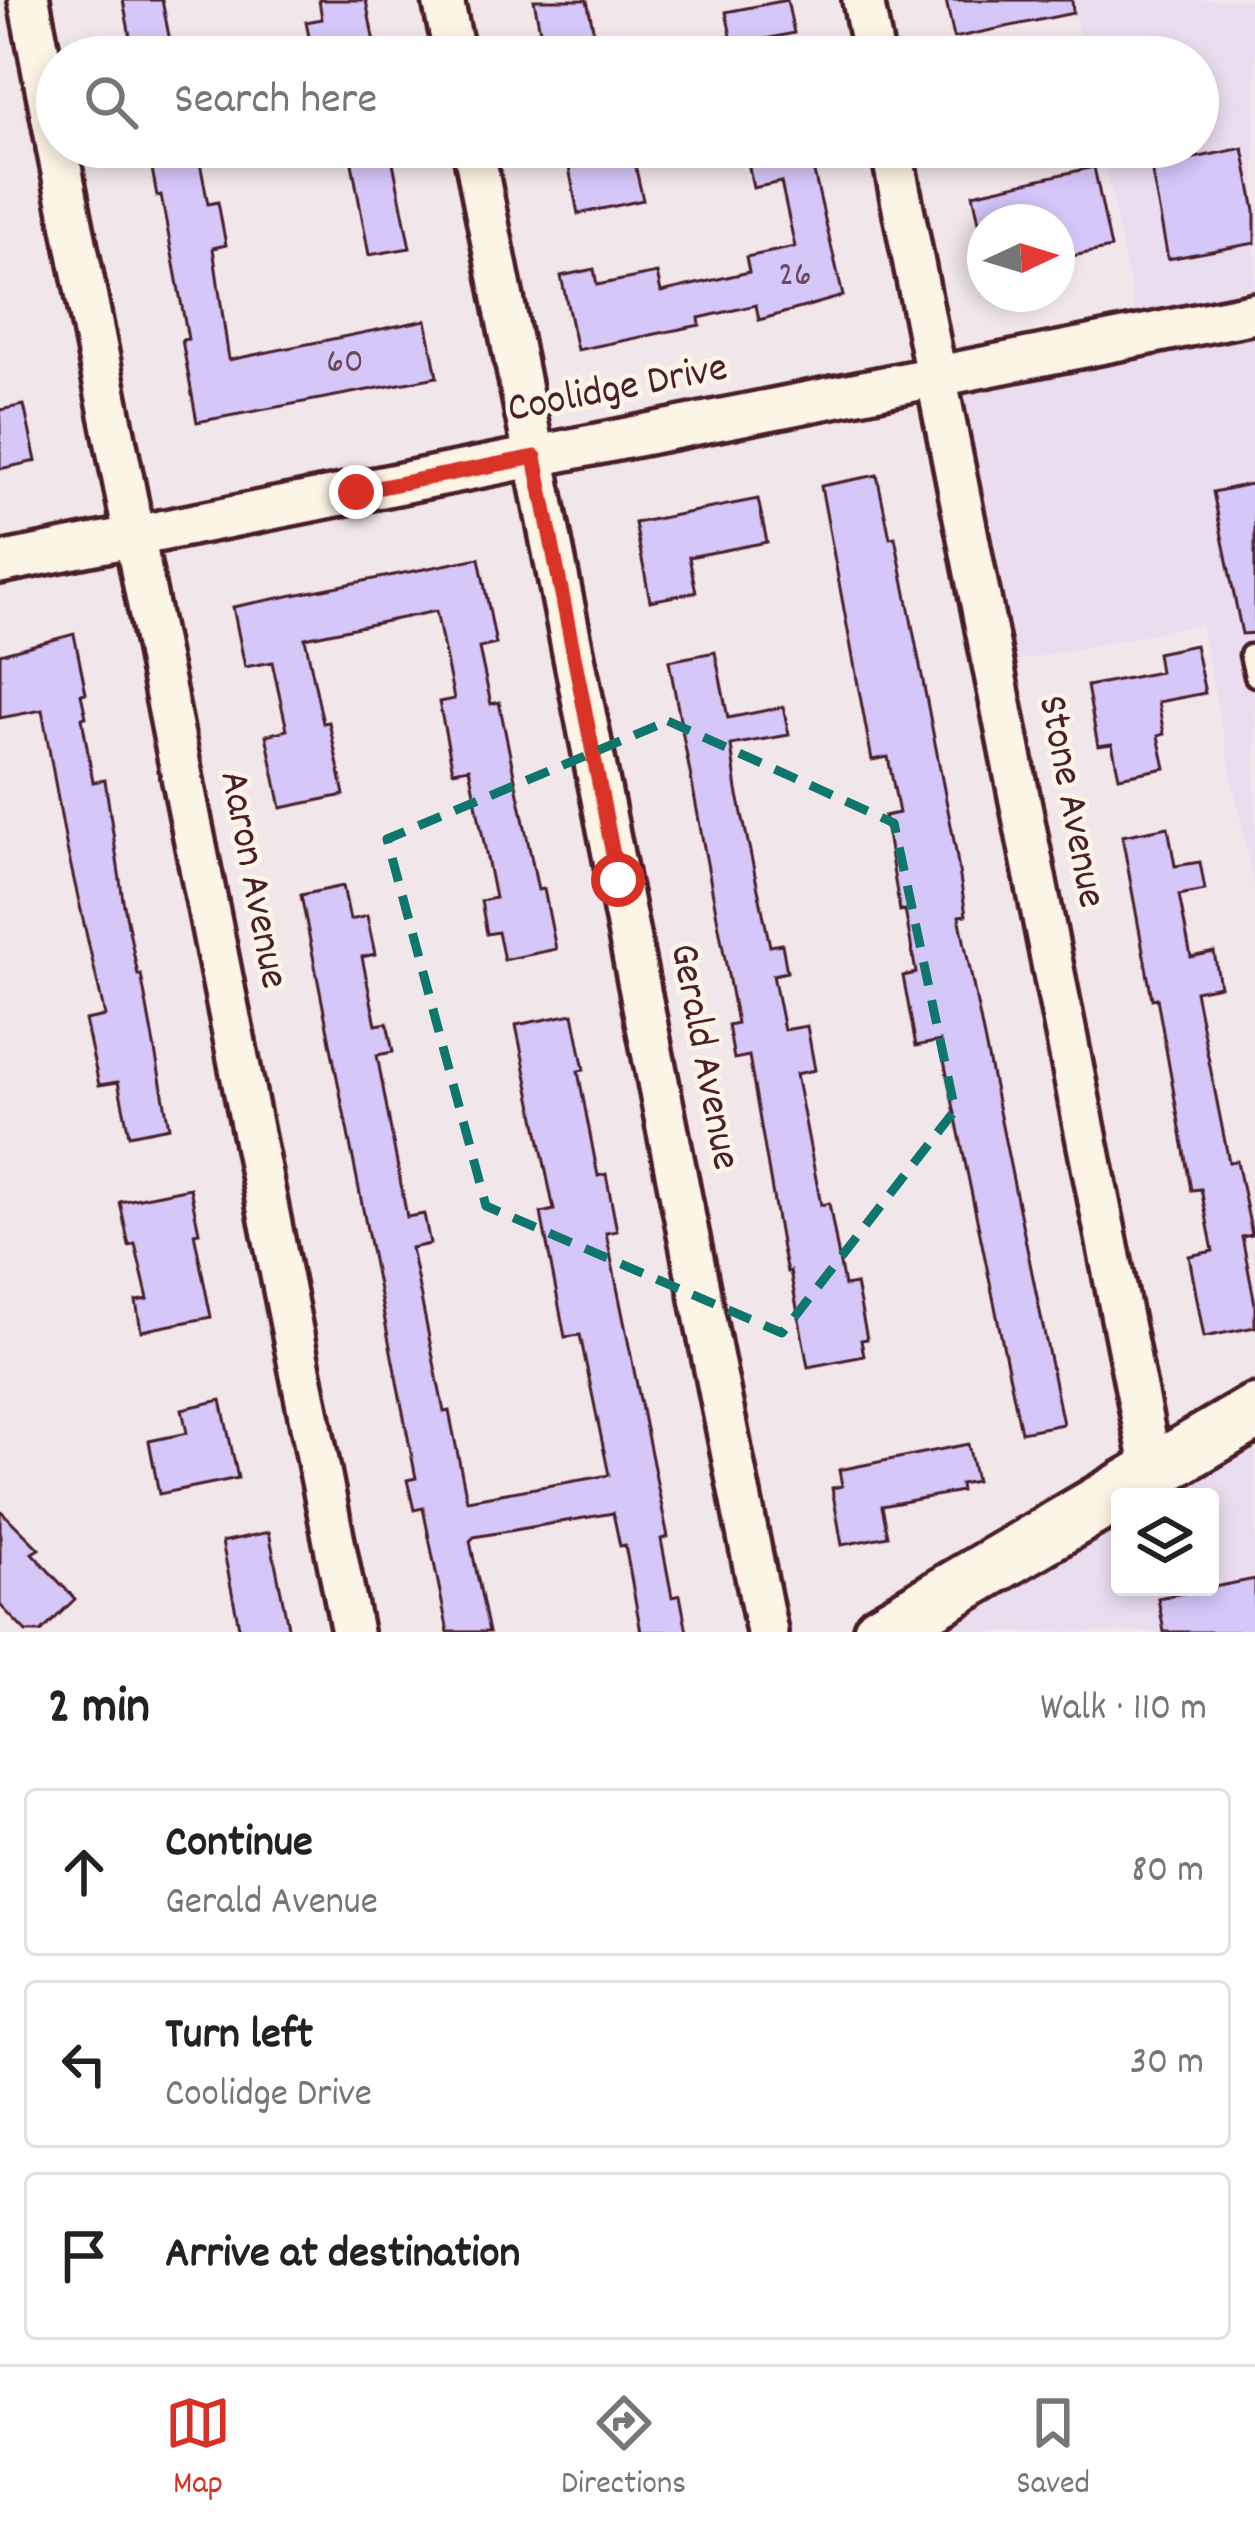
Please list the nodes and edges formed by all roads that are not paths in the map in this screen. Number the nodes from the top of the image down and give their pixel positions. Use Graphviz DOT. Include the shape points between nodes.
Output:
graph roads {
  1 [pos="28,0"];
  2 [pos="443,0"];
  3 [pos="862,0"];
  4 [pos="451,36"];
  5 [pos="870,36"];
  6 [pos="36,40"];
  7 [pos="61,168"];
  8 [pos="477,168"];
  9 [pos="895,168"];
  10 [pos="1255,313"];
  11 [pos="935,377"];
  12 [pos="535,457"];
  13 [pos="134,536"];
  14 [pos="0,563"];
  15 [pos="1250,655"];
  16 [pos="1255,676"];
  17 [pos="1255,1412"];
  18 [pos="1153,1475"];
  19 [pos="352,1632"];
  20 [pos="766,1632"];
  21 [pos="881,1632"];
  1 -- 6 [label="street, Aaron Avenue"];
  2 -- 4 [label="street"];
  3 -- 5 [label="street"];
  7 -- 13 [label="street, Aaron Avenue"];
  8 -- 12 [label="street, Gerald Avenue"];
  9 -- 11 [label="street, Stone Avenue"];
  10 -- 11 [label="street, Coolidge Drive"];
  11 -- 12 [label="street, Coolidge Drive"];
  11 -- 18 [label="street, Stone Avenue"];
  12 -- 13 [label="street, Coolidge Drive"];
  12 -- 20 [label="street, Gerald Avenue"];
  13 -- 14 [label="street, Coolidge Drive"];
  13 -- 19 [label="street, Aaron Avenue"];
  15 -- 16 [label="lane"];
  17 -- 18 [label="street"];
  18 -- 21 [label="street"];
}
